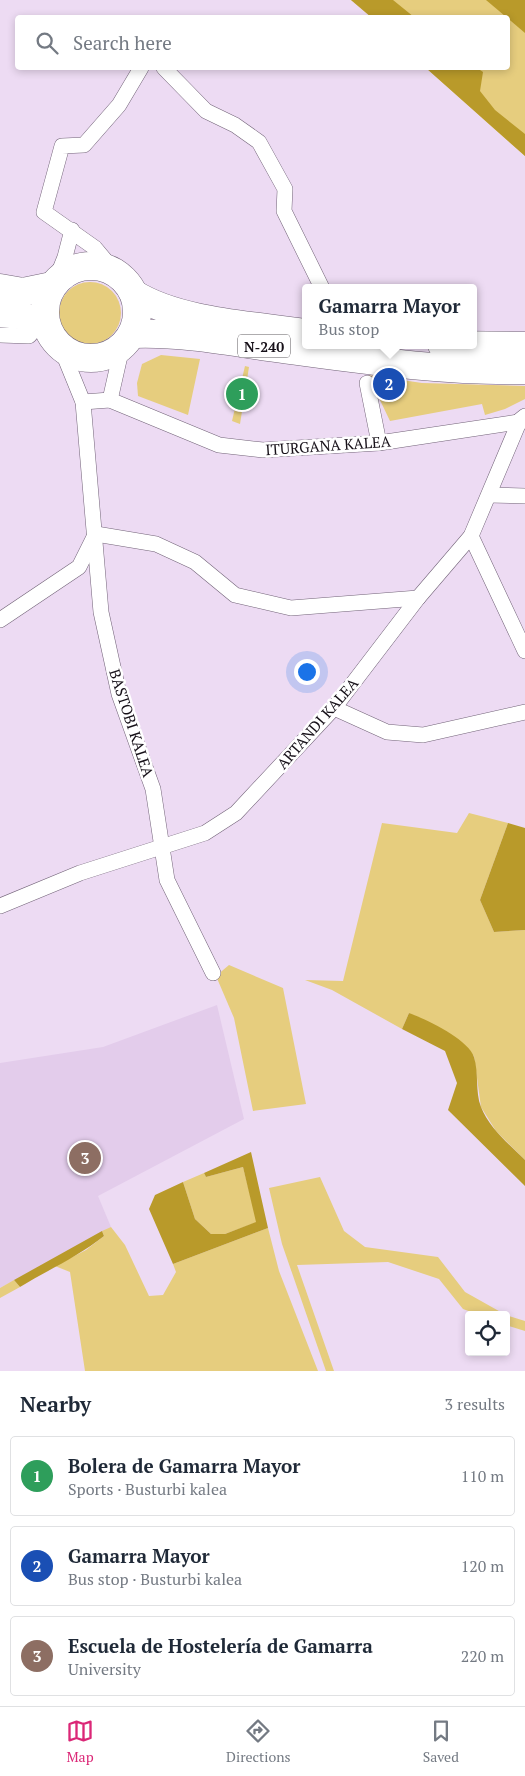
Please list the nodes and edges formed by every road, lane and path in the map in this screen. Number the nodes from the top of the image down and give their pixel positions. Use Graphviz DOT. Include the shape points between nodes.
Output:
graph roads {
  1 [pos="140,70"];
  2 [pos="166,70"];
  3 [pos="72,230"];
  4 [pos="115,272"];
  5 [pos="54,284"];
  6 [pos="320,284"];
  7 [pos="0,288"];
  8 [pos="134,294"];
  9 [pos="0,313"];
  10 [pos="50,333"];
  11 [pos="302,333"];
  12 [pos="0,335"];
  13 [pos="126,340"];
  14 [pos="477,345"];
  15 [pos="525,346"];
  16 [pos="525,370"];
  17 [pos="367,383"];
  18 [pos="110,400"];
  19 [pos="83,402"];
  20 [pos="523,419"];
  21 [pos="379,443"];
  22 [pos="489,494"];
  23 [pos="525,496"];
  24 [pos="96,534"];
  25 [pos="472,536"];
  26 [pos="418,598"];
  27 [pos="0,620"];
  28 [pos="525,650"];
  29 [pos="334,708"];
  30 [pos="525,712"];
  31 [pos="163,847"];
  32 [pos="0,906"];
  33 [pos="213,973"];
  1 -- 3 [label="street" via="119,105 84,145 62,146 44,212"];
  2 -- 6 [label="street" via="206,112 235,125 259,142 285,188 284,212"];
  3 -- 4 [label="street" via="96,248"];
  3 -- 5 [label="street" via="66,257"];
  4 -- 5 [label="highway" via="100,266 84,266 68,271"];
  4 -- 8 [label="highway, N-240"];
  5 -- 7 [label="highway" via="23,292"];
  5 -- 10 [label="highway" via="45,306"];
  8 -- 11 [label="highway, N-240" via="178,314"];
  8 -- 13 [label="highway" via="136,321"];
  9 -- 10 [label="highway, N-240" via="20,315"];
  10 -- 12 [label="street"];
  10 -- 13 [label="highway, N-240" via="76,356 92,358 108,355"];
  10 -- 19 [label="street, BASTOBI KALEA"];
  13 -- 16 [label="highway, N-240" via="194,337 395,364 478,371"];
  13 -- 18 [label="street"];
  14 -- 15 [label="highway"];
  17 -- 21 [label="street"];
  18 -- 19 [label="street, ITURGANA KALEA"];
  18 -- 21 [label="street, ITURGANA KALEA" via="219,445 263,450"];
  19 -- 24 [label="street, BASTOBI KALEA"];
  20 -- 21 [label="street, ITURGANA KALEA"];
  20 -- 22 [label="street, ARTANDI KALEA"];
  22 -- 23 [label="street"];
  22 -- 25 [label="street, ARTANDI KALEA"];
  24 -- 26 [label="street" via="156,544 195,562 235,595 291,608"];
  24 -- 27 [label="street" via="79,567"];
  24 -- 31 [label="street, BASTOBI KALEA" via="101,612 119,694 153,789"];
  25 -- 26 [label="street, ARTANDI KALEA"];
  25 -- 28 [label="street"];
  26 -- 29 [label="street, ARTANDI KALEA"];
  29 -- 30 [label="street" via="387,732 423,735"];
  29 -- 31 [label="street, ARTANDI KALEA" via="236,812 205,833"];
  31 -- 32 [label="street, ARTANDI KALEA" via="80,873"];
  31 -- 33 [label="street, BASTOBI KALEA" via="166,880"];
}
